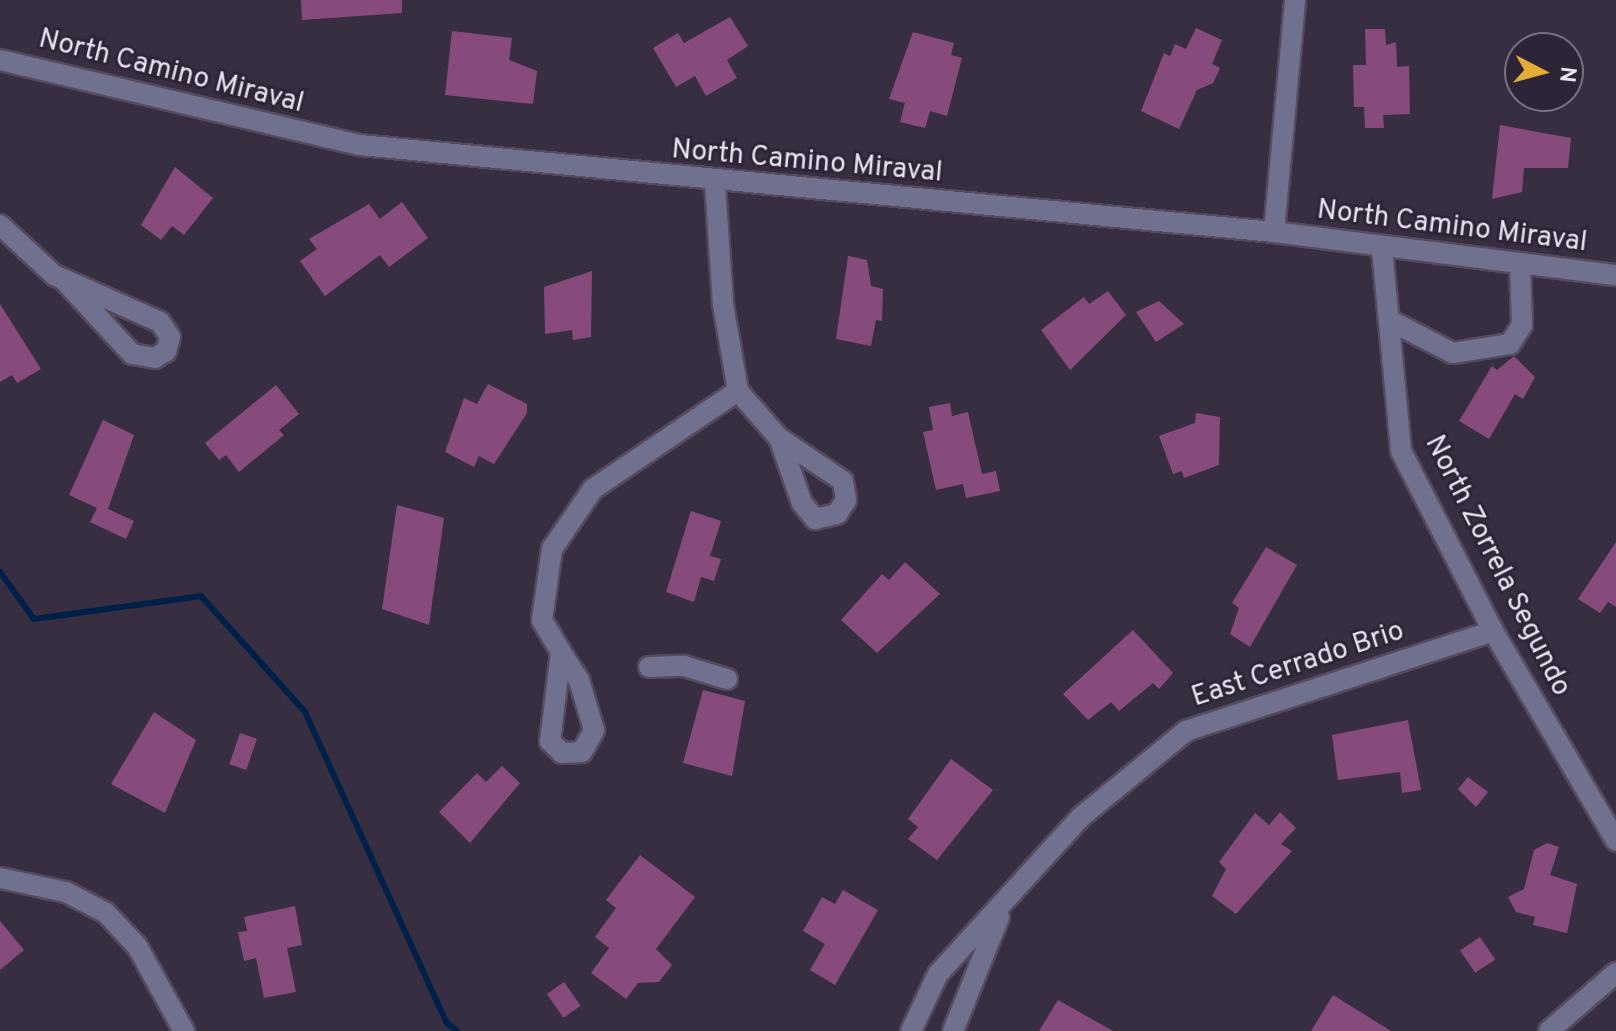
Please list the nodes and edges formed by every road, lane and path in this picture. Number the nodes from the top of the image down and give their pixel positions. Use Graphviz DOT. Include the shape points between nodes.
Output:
graph roads {
  1 [pos="1295,0"];
  2 [pos="0,60"];
  3 [pos="715,182"];
  4 [pos="0,225"];
  5 [pos="1274,232"];
  6 [pos="1382,249"];
  7 [pos="1520,264"];
  8 [pos="1616,275"];
  9 [pos="64,280"];
  10 [pos="1389,320"];
  11 [pos="738,391"];
  12 [pos="779,438"];
  13 [pos="1493,631"];
  14 [pos="561,652"];
  15 [pos="649,667"];
  16 [pos="727,679"];
  17 [pos="1616,841"];
  18 [pos="0,878"];
  19 [pos="1000,913"];
  20 [pos="1616,973"];
  21 [pos="184,1031"];
  22 [pos="911,1031"];
  23 [pos="953,1031"];
  24 [pos="1549,1031"];
  1 -- 5 [label="street"];
  2 -- 3 [label="street, North Camino Miraval" via="102,79 319,139"];
  3 -- 5 [label="street, North Camino Miraval"];
  3 -- 11 [label="street" via="723,304"];
  4 -- 9 [label="street"];
  5 -- 6 [label="street, North Camino Miraval"];
  6 -- 7 [label="street, North Camino Miraval"];
  6 -- 10 [label="street, North Zorrela Segundo"];
  7 -- 8 [label="street, North Camino Miraval"];
  7 -- 10 [label="street" via="1522,325 1510,344 1453,353"];
  9 -- 9 [label="street" via="132,354 155,358 166,351 170,337 160,322"];
  10 -- 13 [label="street, North Zorrela Segundo" via="1401,451"];
  11 -- 12 [label="street"];
  11 -- 14 [label="street" via="593,489 552,549 542,620"];
  13 -- 17 [label="street, North Zorrela Segundo"];
  13 -- 19 [label="street, East Cerrado Brio" via="1186,731 1081,817"];
  15 -- 16 [label="street" via="684,666"];
  18 -- 21 [label="street" via="66,892 106,913 137,946"];
  19 -- 22 [label="street, East Cerrado Brio" via="938,974"];
  19 -- 23 [label="street, East Cerrado Brio"];
  20 -- 24 [label="street"];
}
